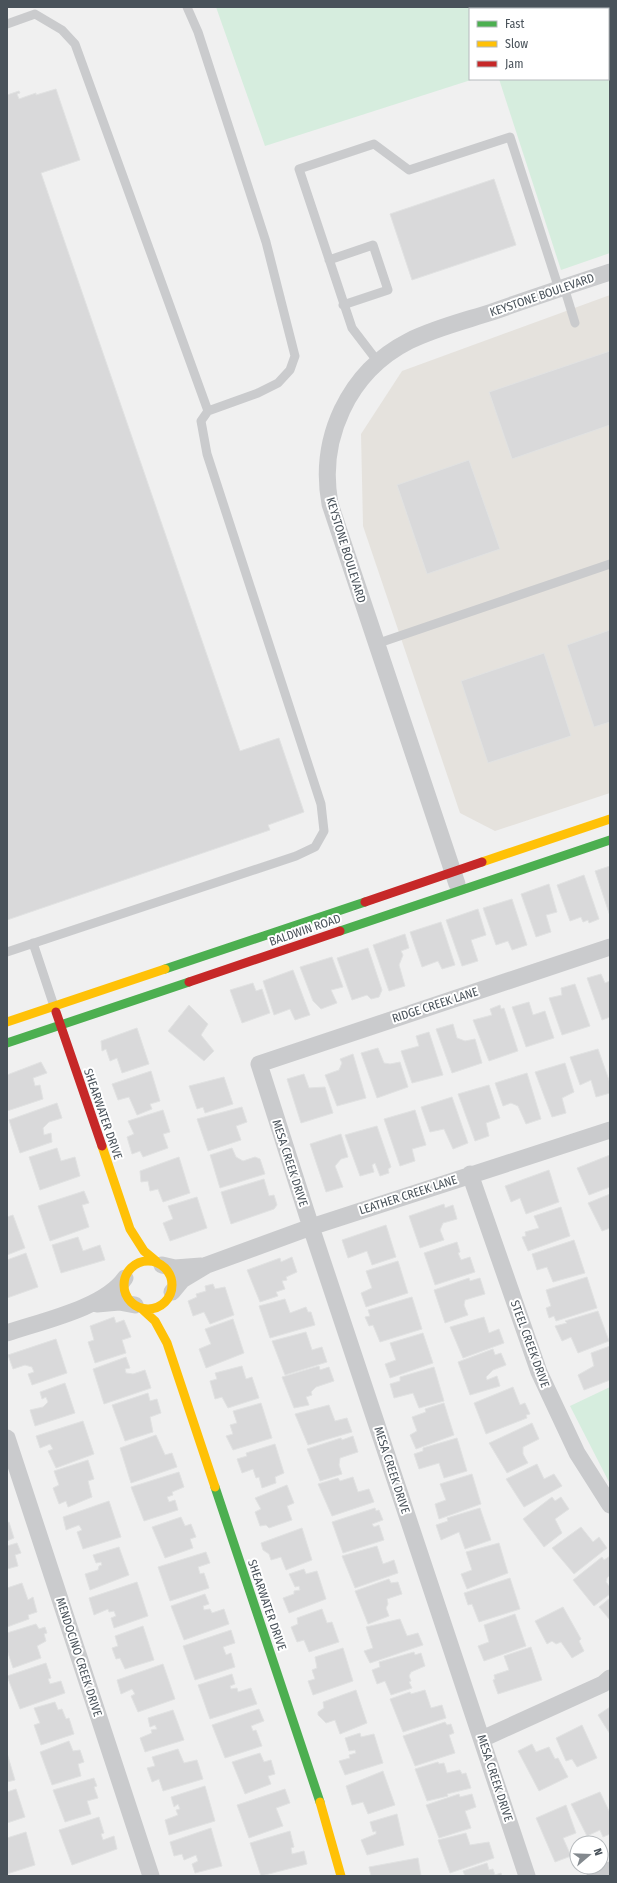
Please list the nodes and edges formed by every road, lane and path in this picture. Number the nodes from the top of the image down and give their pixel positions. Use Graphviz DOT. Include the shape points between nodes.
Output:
graph roads {
  1 [pos="187,7"];
  2 [pos="7,24"];
  3 [pos="328,260"];
  4 [pos="610,272"];
  5 [pos="561,288"];
  6 [pos="344,305"];
  7 [pos="575,323"];
  8 [pos="378,362"];
  9 [pos="208,410"];
  10 [pos="610,564"];
  11 [pos="376,644"];
  12 [pos="610,819"];
  13 [pos="610,840"];
  14 [pos="453,872"];
  15 [pos="460,891"];
  16 [pos="33,943"];
  17 [pos="610,947"];
  18 [pos="7,952"];
  19 [pos="54,1006"];
  20 [pos="7,1022"];
  21 [pos="61,1025"];
  22 [pos="7,1043"];
  23 [pos="259,1064"];
  24 [pos="610,1130"];
  25 [pos="470,1174"];
  26 [pos="311,1227"];
  27 [pos="130,1229"];
  28 [pos="159,1263"];
  29 [pos="207,1265"];
  30 [pos="127,1274"];
  31 [pos="170,1296"];
  32 [pos="91,1305"];
  33 [pos="138,1307"];
  34 [pos="166,1311"];
  35 [pos="166,1323"];
  36 [pos="7,1333"];
  37 [pos="167,1343"];
  38 [pos="7,1438"];
  39 [pos="610,1505"];
  40 [pos="610,1678"];
  41 [pos="482,1739"];
  42 [pos="610,1870"];
  43 [pos="145,1874"];
  44 [pos="341,1876"];
  45 [pos="527,1876"];
  46 [pos="595,1876"];
  1 -- 9 [label="lane" via="266,242 295,356 290,370 278,383 258,393"];
  2 -- 9 [label="lane" via="35,14 62,30 75,44"];
  3 -- 5 [label="lane" via="299,169 374,144 409,170 510,137"];
  3 -- 6 [label="lane"];
  3 -- 6 [label="lane" via="373,245 376,252 388,290"];
  4 -- 5 [label="street, KEYSTONE BOULEVARD"];
  5 -- 7 [label="lane"];
  5 -- 8 [label="street, KEYSTONE BOULEVARD" via="426,334 403,344"];
  6 -- 8 [label="lane" via="352,328"];
  8 -- 11 [label="street, KEYSTONE BOULEVARD" via="357,385 341,412 330,442 326,473 330,504"];
  9 -- 16 [label="lane" via="201,421 207,454 321,804 324,831 315,847 296,856"];
  10 -- 11 [label="lane"];
  11 -- 14 [label="street, KEYSTONE BOULEVARD"];
  12 -- 14 [label="main road, BALDWIN ROAD"];
  13 -- 15 [label="main road, BALDWIN ROAD"];
  14 -- 15 [label="street, KEYSTONE BOULEVARD"];
  14 -- 19 [label="main road, BALDWIN ROAD"];
  15 -- 21 [label="main road, BALDWIN ROAD"];
  16 -- 18 [label="lane"];
  16 -- 19 [label="lane"];
  17 -- 23 [label="street, RIDGE CREEK LANE"];
  19 -- 20 [label="main road, BALDWIN ROAD"];
  19 -- 21 [label="main road, SHEARWATER DRIVE"];
  21 -- 22 [label="main road, BALDWIN ROAD"];
  21 -- 27 [label="main road, SHEARWATER DRIVE"];
  23 -- 26 [label="street, MESA CREEK DRIVE"];
  24 -- 25 [label="street, LEATHER CREEK LANE"];
  25 -- 26 [label="street, LEATHER CREEK LANE"];
  25 -- 39 [label="street, STEEL CREEK DRIVE" via="539,1372 577,1453"];
  26 -- 29 [label="street, LEATHER CREEK LANE"];
  26 -- 41 [label="street, MESA CREEK DRIVE"];
  27 -- 28 [label="main road, SHEARWATER DRIVE" via="144,1251"];
  27 -- 30 [label="main road, SHEARWATER DRIVE" via="132,1253"];
  28 -- 29 [label="street, LEATHER CREEK LANE" via="180,1268"];
  28 -- 30 [label="main road" via="140,1262"];
  28 -- 31 [label="main road" via="172,1277"];
  29 -- 31 [label="street, LEATHER CREEK LANE" via="182,1280"];
  30 -- 32 [label="street" via="116,1289"];
  30 -- 33 [label="main road" via="126,1293"];
  31 -- 33 [label="main road" via="157,1308"];
  31 -- 34 [label="main road"];
  32 -- 33 [label="street" via="119,1302"];
  32 -- 36 [label="street"];
  33 -- 37 [label="main road, SHEARWATER DRIVE" via="155,1321"];
  35 -- 37 [label="main road, SHEARWATER DRIVE"];
  37 -- 44 [label="main road, SHEARWATER DRIVE" via="317,1792"];
  38 -- 43 [label="street, MENDOCINO CREEK DRIVE"];
  40 -- 41 [label="street"];
  41 -- 45 [label="street, MESA CREEK DRIVE"];
  42 -- 46 [label="street"];
}
